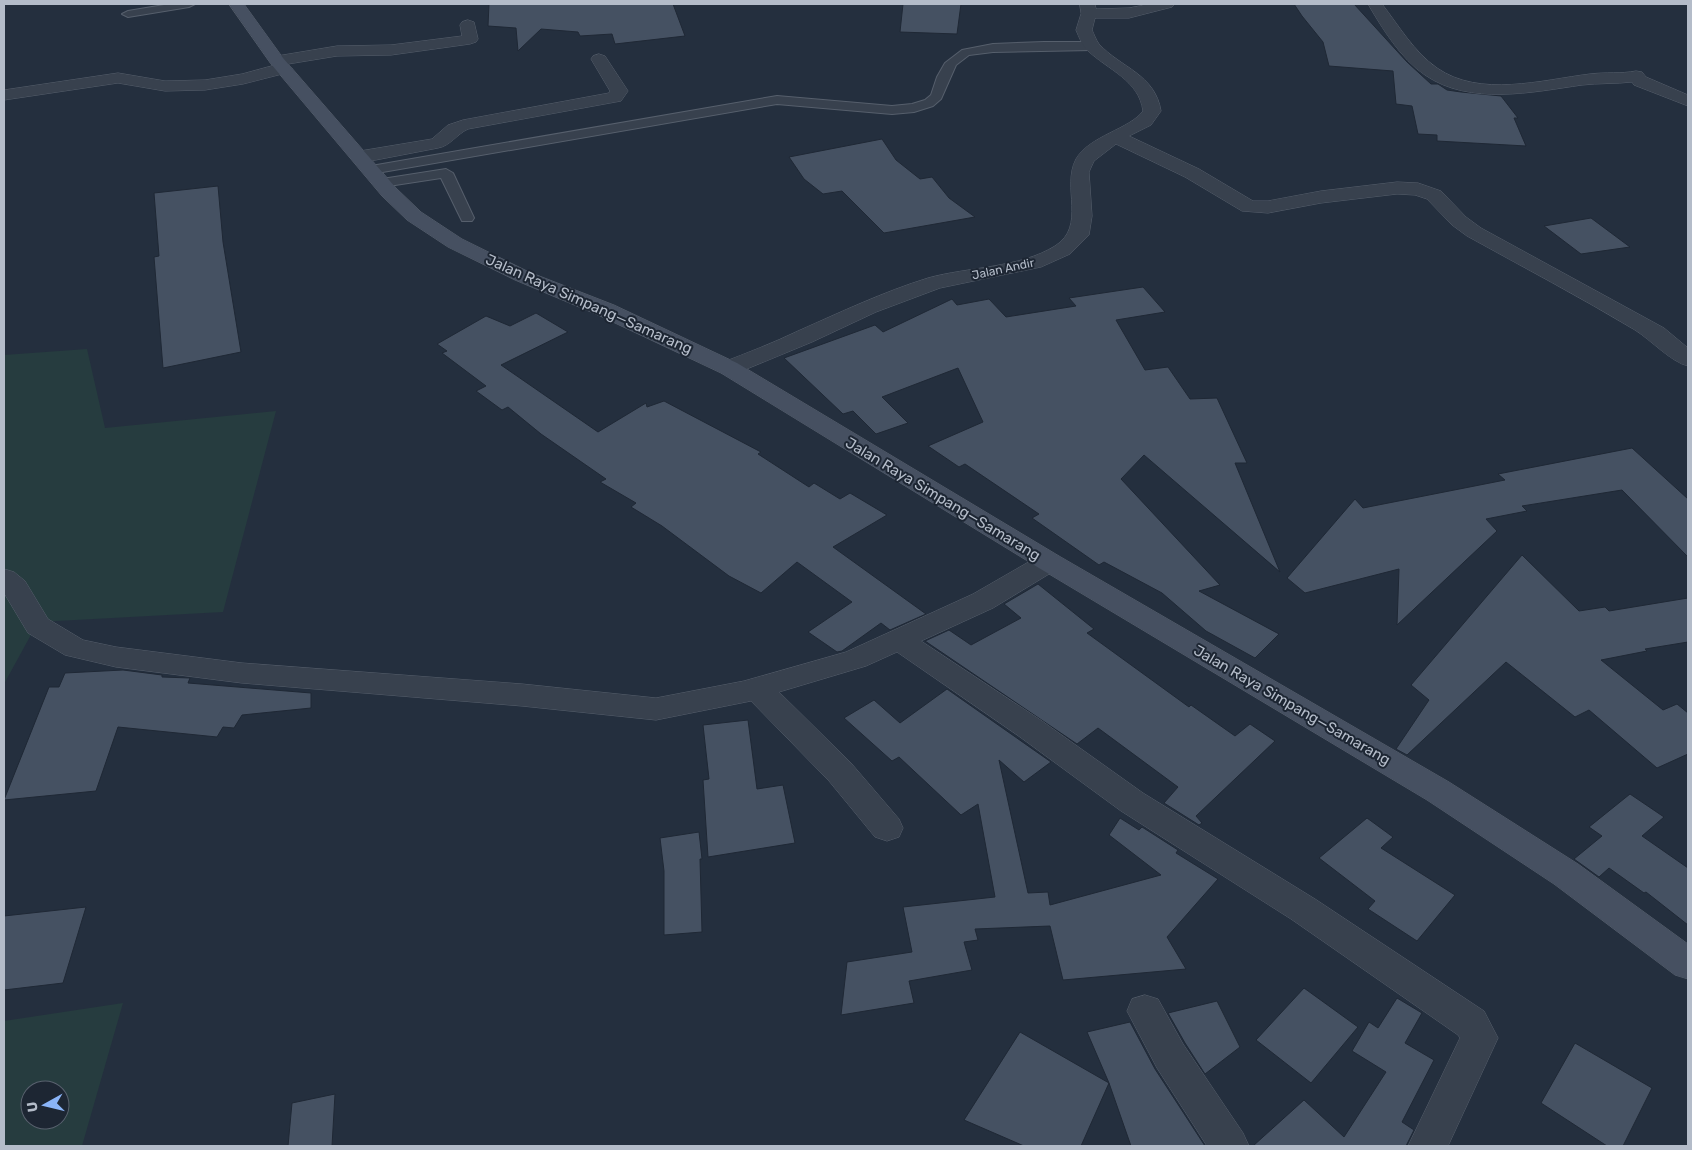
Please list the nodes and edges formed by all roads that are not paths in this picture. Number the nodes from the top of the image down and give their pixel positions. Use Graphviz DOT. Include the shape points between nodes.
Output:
graph roads {
  1 [pos="189,4"];
  2 [pos="236,4"];
  3 [pos="1167,4"];
  4 [pos="1375,4"];
  5 [pos="1089,9"];
  6 [pos="128,14"];
  7 [pos="468,25"];
  8 [pos="1092,46"];
  9 [pos="599,58"];
  10 [pos="281,64"];
  11 [pos="4,95"];
  12 [pos="1688,101"];
  13 [pos="1115,136"];
  14 [pos="371,170"];
  15 [pos="467,218"];
  16 [pos="1688,359"];
  17 [pos="729,368"];
  18 [pos="1049,562"];
  19 [pos="4,578"];
  20 [pos="898,640"];
  21 [pos="756,688"];
  22 [pos="887,828"];
  23 [pos="1688,964"];
  24 [pos="1145,1011"];
  25 [pos="1229,1146"];
  26 [pos="1428,1146"];
  1 -- 6 [label="lane"];
  2 -- 10 [label="main road, Jalan Raya Simpang—Samarang"];
  3 -- 5 [label="street" via="1130,13"];
  4 -- 12 [label="street" via="1425,67 1440,77 1462,84 1531,88 1636,76 1640,82"];
  5 -- 8 [label="street" via="1084,30"];
  7 -- 10 [label="street" via="470,39 464,41 392,50 337,51"];
  8 -- 13 [label="street, Jalan Andir" via="1137,81 1150,98 1152,111 1145,121"];
  8 -- 14 [label="lane" via="993,48 966,52 951,63 938,96 914,108 892,110 777,100"];
  9 -- 14 [label="street" via="619,91 615,98 463,125 438,143"];
  10 -- 11 [label="street" via="243,80 205,85 165,86 118,78"];
  10 -- 14 [label="main road, Jalan Raya Simpang—Samarang"];
  13 -- 16 [label="street" via="1249,207 1397,188 1429,192 1474,232 1626,315 1656,333"];
  13 -- 17 [label="street, Jalan Andir" via="1086,158 1080,172 1082,216 1079,235 1063,250 1034,263 926,286 868,307"];
  14 -- 15 [label="lane" via="446,172"];
  14 -- 17 [label="main road, Jalan Raya Simpang—Samarang" via="414,216 455,243"];
  17 -- 18 [label="main road, Jalan Raya Simpang—Samarang"];
  18 -- 20 [label="street" via="983,601"];
  18 -- 23 [label="main road, Jalan Raya Simpang—Samarang" via="1438,791 1566,874"];
  19 -- 21 [label="street" via="15,588 38,626 75,648 116,657 242,673 522,694 656,709"];
  20 -- 21 [label="street" via="856,658"];
  20 -- 26 [label="street" via="1031,729 1132,802 1303,910 1471,1023 1478,1038"];
  21 -- 22 [label="street" via="840,772"];
  24 -- 25 [label="street" via="1170,1056"];
}
